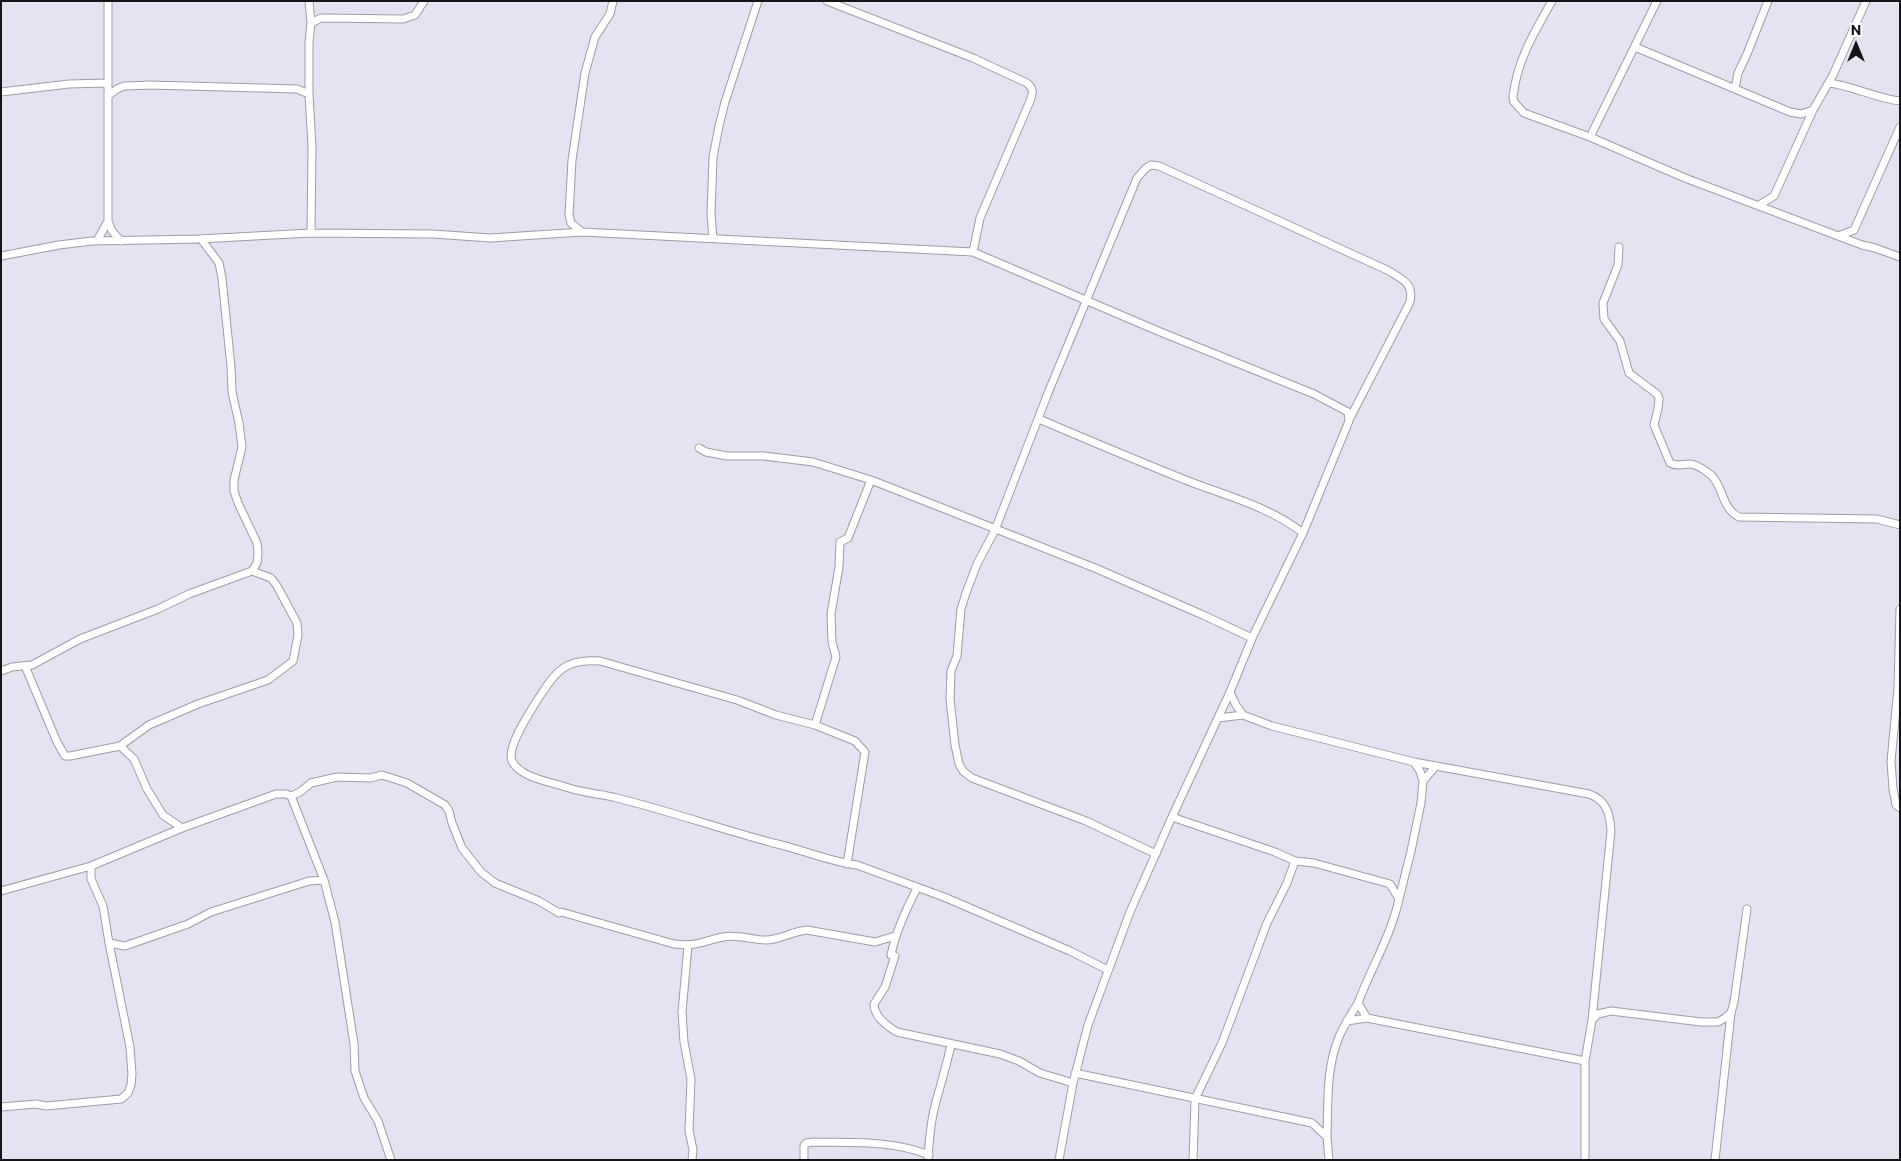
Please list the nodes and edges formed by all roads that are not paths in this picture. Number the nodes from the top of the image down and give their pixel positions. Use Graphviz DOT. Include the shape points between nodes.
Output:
graph roads {
  1 [pos="108,1"];
  2 [pos="309,1"];
  3 [pos="424,1"];
  4 [pos="613,1"];
  5 [pos="758,1"];
  6 [pos="827,1"];
  7 [pos="1552,1"];
  8 [pos="1657,1"];
  9 [pos="1768,1"];
  10 [pos="1866,1"];
  11 [pos="311,23"];
  12 [pos="1635,47"];
  13 [pos="107,80"];
  14 [pos="1828,83"];
  15 [pos="121,87"];
  16 [pos="1735,89"];
  17 [pos="1,92"];
  18 [pos="309,94"];
  19 [pos="108,96"];
  20 [pos="1900,101"];
  21 [pos="1813,110"];
  22 [pos="1900,127"];
  23 [pos="1590,137"];
  24 [pos="1774,196"];
  25 [pos="1759,205"];
  26 [pos="1775,212"];
  27 [pos="108,221"];
  28 [pos="582,232"];
  29 [pos="312,233"];
  30 [pos="1838,236"];
  31 [pos="713,238"];
  32 [pos="201,239"];
  33 [pos="97,241"];
  34 [pos="121,241"];
  35 [pos="1619,247"];
  36 [pos="973,252"];
  37 [pos="1,256"];
  38 [pos="1900,256"];
  39 [pos="1086,300"];
  40 [pos="1038,420"];
  41 [pos="1349,421"];
  42 [pos="699,448"];
  43 [pos="871,480"];
  44 [pos="1900,525"];
  45 [pos="995,530"];
  46 [pos="1303,533"];
  47 [pos="252,571"];
  48 [pos="1900,609"];
  49 [pos="1252,638"];
  50 [pos="25,666"];
  51 [pos="1,670"];
  52 [pos="1899,689"];
  53 [pos="1230,692"];
  54 [pos="1243,714"];
  55 [pos="1218,718"];
  56 [pos="814,725"];
  57 [pos="120,746"];
  58 [pos="1414,762"];
  59 [pos="1436,766"];
  60 [pos="1422,781"];
  61 [pos="291,796"];
  62 [pos="1900,808"];
  63 [pos="1172,817"];
  64 [pos="182,828"];
  65 [pos="1156,854"];
  66 [pos="1295,861"];
  67 [pos="847,864"];
  68 [pos="91,866"];
  69 [pos="324,880"];
  70 [pos="1403,880"];
  71 [pos="1390,884"];
  72 [pos="916,888"];
  73 [pos="1,891"];
  74 [pos="1399,899"];
  75 [pos="1747,909"];
  76 [pos="895,936"];
  77 [pos="109,943"];
  78 [pos="688,946"];
  79 [pos="1108,970"];
  80 [pos="1358,1003"];
  81 [pos="1730,1013"];
  82 [pos="1367,1018"];
  83 [pos="1592,1020"];
  84 [pos="1347,1021"];
  85 [pos="952,1045"];
  86 [pos="1585,1061"];
  87 [pos="1075,1073"];
  88 [pos="1073,1083"];
  89 [pos="1195,1099"];
  90 [pos="1,1107"];
  91 [pos="1327,1137"];
  92 [pos="929,1157"];
  93 [pos="391,1160"];
  94 [pos="692,1160"];
  95 [pos="804,1160"];
  96 [pos="1059,1160"];
  97 [pos="1193,1160"];
  98 [pos="1329,1160"];
  99 [pos="1585,1160"];
  100 [pos="1715,1160"];
  1 -- 13 [label="street"];
  2 -- 11 [label="street"];
  3 -- 11 [label="street" via="415,15 404,20 321,18"];
  4 -- 28 [label="street" via="610,14 595,37 580,96 569,215 571,223"];
  5 -- 31 [label="street" via="717,135 713,157"];
  6 -- 36 [label="street" via="973,58 1032,87 1030,101 980,218"];
  7 -- 23 [label="street" via="1518,66 1514,102 1524,113"];
  8 -- 12 [label="street"];
  9 -- 16 [label="street" via="1738,73"];
  10 -- 14 [label="street"];
  11 -- 18 [label="street"];
  12 -- 16 [label="street"];
  12 -- 23 [label="street"];
  13 -- 15 [label="street"];
  13 -- 17 [label="street"];
  13 -- 19 [label="street"];
  14 -- 20 [label="street"];
  14 -- 21 [label="street"];
  15 -- 18 [label="street" via="297,89"];
  15 -- 19 [label="street"];
  16 -- 21 [label="street" via="1790,112 1801,114"];
  18 -- 29 [label="street"];
  19 -- 27 [label="street"];
  21 -- 24 [label="street"];
  22 -- 30 [label="street" via="1854,230"];
  23 -- 25 [label="street" via="1685,178"];
  24 -- 25 [label="street"];
  24 -- 26 [label="street"];
  25 -- 26 [label="street"];
  26 -- 30 [label="street"];
  27 -- 33 [label="street"];
  27 -- 34 [label="street"];
  28 -- 29 [label="street" via="490,238"];
  28 -- 31 [label="street"];
  29 -- 32 [label="street"];
  30 -- 38 [label="street"];
  31 -- 36 [label="street"];
  32 -- 34 [label="street"];
  32 -- 47 [label="street" via="219,263 222,278 232,392 242,447 234,491 257,543 257,564"];
  33 -- 34 [label="street"];
  33 -- 37 [label="street"];
  35 -- 44 [label="street" via="1618,265 1603,304 1604,319 1620,341 1629,373 1657,394 1654,425 1670,464 1691,464 1709,473 1729,509 1739,517 1877,519"];
  36 -- 39 [label="street"];
  39 -- 40 [label="street"];
  39 -- 41 [label="street" via="1314,394 1348,412"];
  39 -- 41 [label="street" via="1141,172 1151,165 1176,172 1387,270 1409,286 1410,302"];
  40 -- 45 [label="street"];
  40 -- 46 [label="street" via="1252,505 1288,521"];
  41 -- 46 [label="street"];
  42 -- 43 [label="street" via="727,456 764,456 813,462"];
  43 -- 45 [label="street"];
  43 -- 56 [label="street" via="848,538 840,542 831,614 836,657"];
  45 -- 49 [label="street" via="1095,568"];
  45 -- 65 [label="street" via="966,593 957,656 951,671 950,698 959,764 972,778 1086,821"];
  46 -- 49 [label="street"];
  47 -- 50 [label="street" via="80,639"];
  47 -- 57 [label="street" via="271,578 297,623 293,661 268,680 149,725"];
  48 -- 52 [label="street"];
  49 -- 53 [label="street"];
  50 -- 51 [label="street"];
  50 -- 57 [label="street" via="65,756"];
  52 -- 62 [label="street" via="1891,761 1896,805"];
  53 -- 54 [label="street"];
  53 -- 55 [label="street"];
  54 -- 55 [label="street"];
  54 -- 58 [label="street" via="1272,726"];
  55 -- 63 [label="street"];
  56 -- 67 [label="street" via="855,741 865,752"];
  56 -- 67 [label="street" via="600,661 574,662 554,674 533,706 511,750 511,759 526,775"];
  57 -- 64 [label="street" via="134,759 163,815"];
  58 -- 59 [label="street"];
  58 -- 60 [label="street"];
  59 -- 60 [label="street"];
  59 -- 83 [label="street" via="1589,794 1598,797 1605,806 1611,831"];
  60 -- 70 [label="street" via="1421,803"];
  61 -- 64 [label="street" via="276,794"];
  61 -- 69 [label="street"];
  61 -- 78 [label="street" via="312,783 337,777 382,775 407,783 450,811 462,848 481,872 495,883 559,913"];
  63 -- 65 [label="street"];
  63 -- 66 [label="street"];
  64 -- 68 [label="street"];
  65 -- 79 [label="street"];
  66 -- 71 [label="street" via="1314,863"];
  66 -- 89 [label="street" via="1267,923 1222,1042"];
  67 -- 72 [label="street"];
  68 -- 73 [label="street"];
  68 -- 77 [label="street" via="91,879 103,906"];
  69 -- 77 [label="street" via="309,881 211,912 188,924 125,946"];
  69 -- 93 [label="street" via="335,922 354,1044 355,1071 364,1098 378,1121"];
  70 -- 71 [label="street"];
  70 -- 74 [label="street"];
  71 -- 74 [label="street"];
  72 -- 76 [label="street"];
  72 -- 79 [label="street" via="1070,951"];
  74 -- 80 [label="street" via="1388,936"];
  75 -- 81 [label="street"];
  76 -- 78 [label="street" via="875,942 807,930 768,940 733,936"];
  76 -- 85 [label="street" via="891,955 894,956 884,987 874,1004 876,1014 897,1032"];
  77 -- 90 [label="street" via="130,1047 132,1074 128,1093 121,1099"];
  78 -- 94 [label="street" via="682,1012 691,1079 689,1130"];
  79 -- 87 [label="street"];
  80 -- 82 [label="street"];
  80 -- 84 [label="street"];
  81 -- 83 [label="street" via="1718,1022 1611,1011 1598,1014"];
  81 -- 100 [label="street"];
  82 -- 84 [label="street"];
  82 -- 86 [label="street"];
  83 -- 86 [label="street"];
  84 -- 91 [label="street" via="1334,1050 1328,1084"];
  85 -- 88 [label="street" via="1000,1054"];
  85 -- 92 [label="street" via="937,1097"];
  86 -- 99 [label="street"];
  87 -- 88 [label="street"];
  87 -- 89 [label="street"];
  88 -- 96 [label="street"];
  89 -- 91 [label="street" via="1312,1123"];
  89 -- 97 [label="street"];
  91 -- 98 [label="street"];
  92 -- 95 [label="street" via="911,1149 880,1144 813,1142 804,1146"];
}
